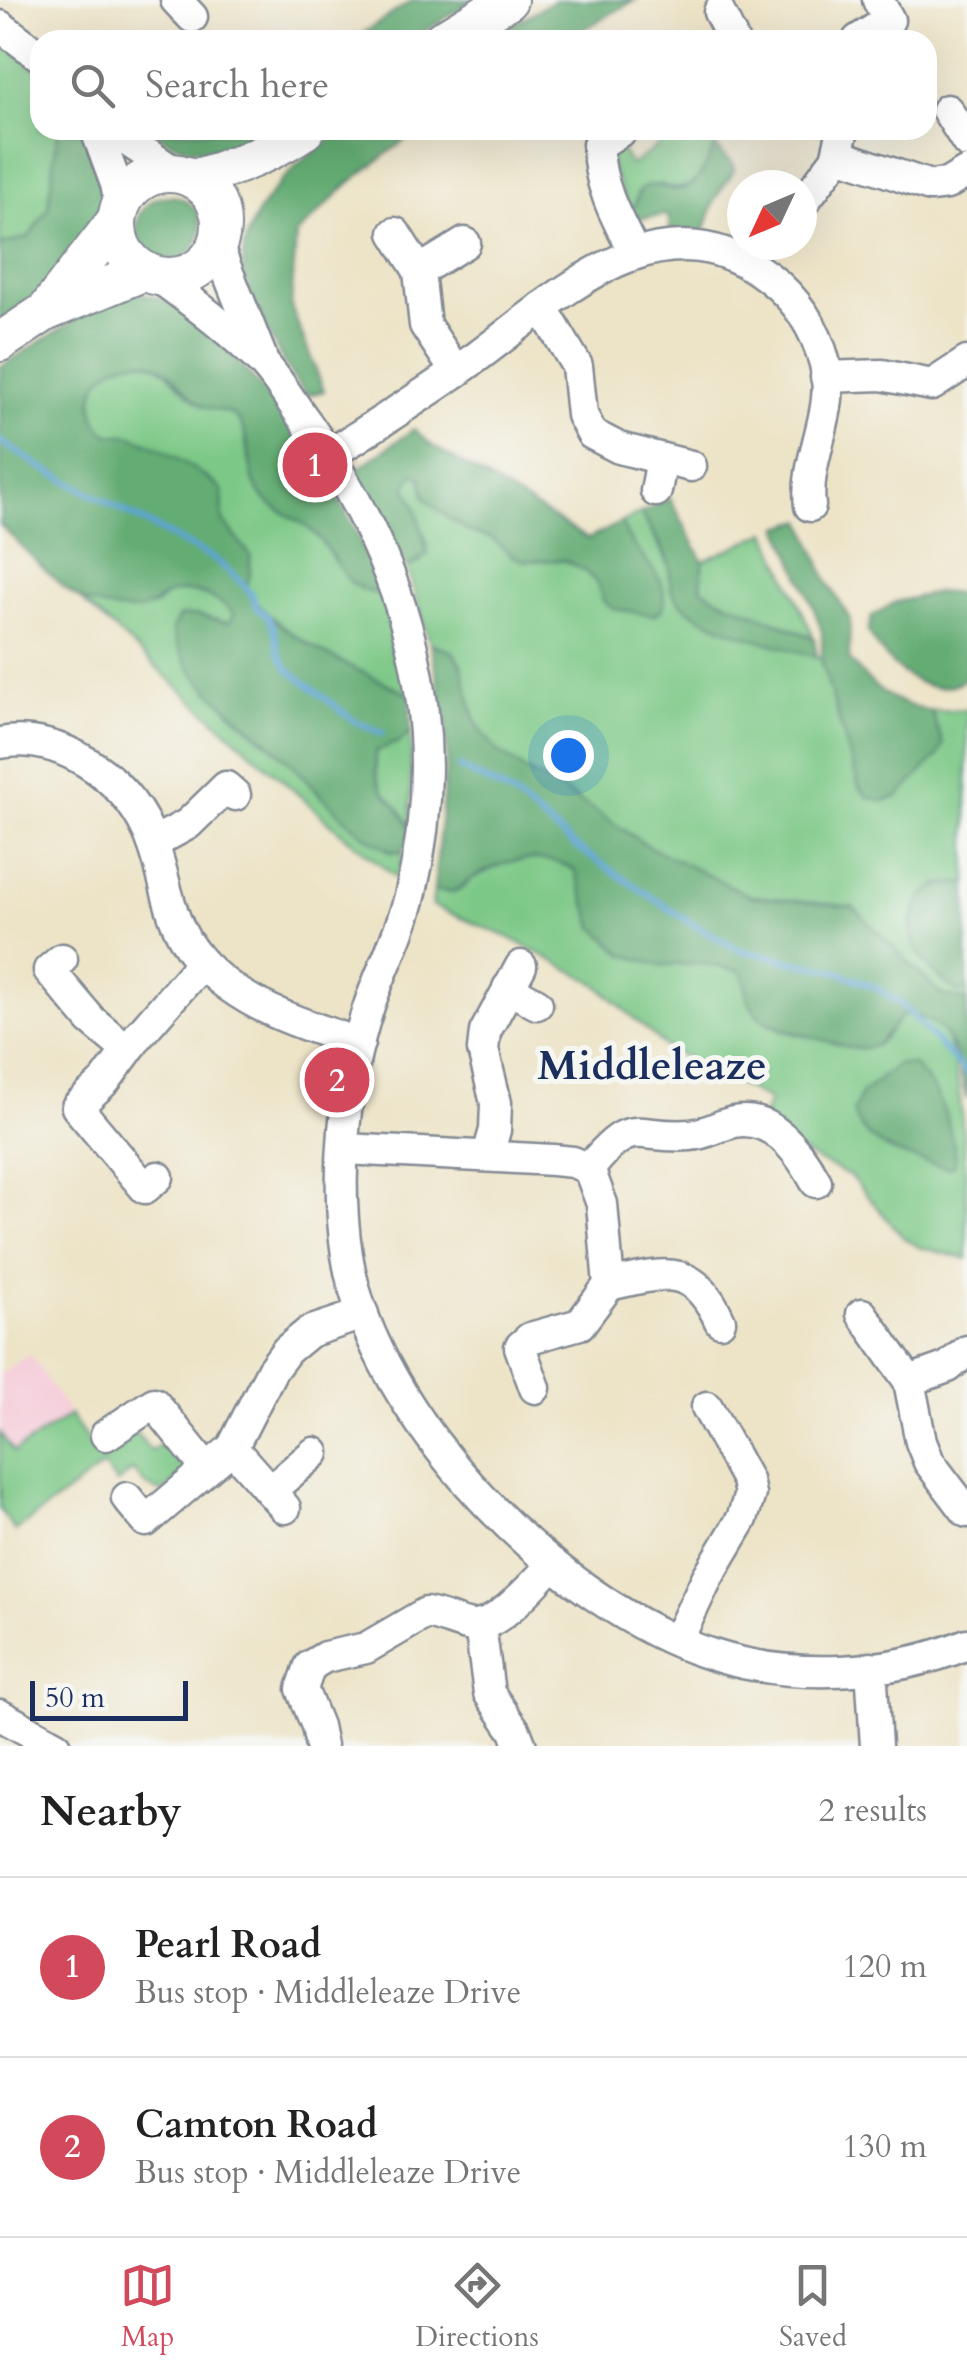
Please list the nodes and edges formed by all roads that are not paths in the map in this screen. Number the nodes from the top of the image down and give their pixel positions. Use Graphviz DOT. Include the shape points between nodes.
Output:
graph roads {
  1 [pos="508,0"];
  2 [pos="719,12"];
  3 [pos="0,26"];
  4 [pos="458,30"];
  5 [pos="728,30"];
  6 [pos="30,48"];
  7 [pos="947,110"];
  8 [pos="100,140"];
  9 [pos="127,140"];
  10 [pos="289,140"];
  11 [pos="293,140"];
  12 [pos="601,140"];
  13 [pos="967,142"];
  14 [pos="841,143"];
  15 [pos="967,172"];
  16 [pos="184,176"];
  17 [pos="817,181"];
  18 [pos="118,212"];
  19 [pos="395,233"];
  20 [pos="219,238"];
  21 [pos="465,243"];
  22 [pos="727,252"];
  23 [pos="634,254"];
  24 [pos="767,260"];
  25 [pos="418,271"];
  26 [pos="151,273"];
  27 [pos="542,307"];
  28 [pos="45,312"];
  29 [pos="0,342"];
  30 [pos="967,362"];
  31 [pos="264,363"];
  32 [pos="456,372"];
  33 [pos="826,377"];
  34 [pos="329,455"];
  35 [pos="656,491"];
  36 [pos="810,506"];
  37 [pos="1,741"];
  38 [pos="235,795"];
  39 [pos="153,843"];
  40 [pos="62,959"];
  41 [pos="202,963"];
  42 [pos="537,1004"];
  43 [pos="359,1043"];
  44 [pos="128,1050"];
  45 [pos="345,1149"];
  46 [pos="488,1155"];
  47 [pos="589,1168"];
  48 [pos="158,1177"];
  49 [pos="816,1182"];
  50 [pos="610,1285"];
  51 [pos="363,1314"];
  52 [pos="862,1314"];
  53 [pos="720,1321"];
  54 [pos="967,1351"];
  55 [pos="908,1382"];
  56 [pos="535,1388"];
  57 [pos="707,1408"];
  58 [pos="106,1435"];
  59 [pos="232,1448"];
  60 [pos="314,1452"];
  61 [pos="207,1469"];
  62 [pos="128,1498"];
  63 [pos="967,1512"];
  64 [pos="553,1564"];
  65 [pos="480,1625"];
  66 [pos="677,1641"];
  67 [pos="967,1644"];
  68 [pos="871,1667"];
  69 [pos="0,1715"];
  70 [pos="56,1746"];
  71 [pos="321,1746"];
  72 [pos="521,1746"];
  73 [pos="876,1746"];
  1 -- 4 [label="main road"];
  2 -- 5 [label="street"];
  3 -- 6 [label="street"];
  7 -- 13 [label="street"];
  8 -- 18 [label="street"];
  9 -- 16 [label="street"];
  10 -- 16 [label="main road" via="246,162"];
  11 -- 20 [label="main road"];
  12 -- 23 [label="street" via="601,176"];
  14 -- 15 [label="street" via="930,186"];
  14 -- 17 [label="street"];
  16 -- 18 [label="main road" via="142,180 128,190"];
  16 -- 20 [label="main road" via="216,202"];
  18 -- 26 [label="main road" via="124,253"];
  18 -- 28 [label="main road"];
  19 -- 25 [label="street"];
  20 -- 26 [label="main road" via="198,268 182,276"];
  20 -- 31 [label="street"];
  21 -- 25 [label="street"];
  22 -- 23 [label="street" via="670,247"];
  23 -- 27 [label="street" via="581,278"];
  24 -- 33 [label="street" via="809,322"];
  25 -- 32 [label="street" via="425,324"];
  26 -- 28 [label="main road"];
  26 -- 31 [label="street"];
  27 -- 32 [label="street"];
  27 -- 35 [label="street" via="577,366 589,430 609,444 677,462"];
  28 -- 29 [label="main road"];
  30 -- 33 [label="street" via="932,386 882,375"];
  31 -- 34 [label="street"];
  32 -- 34 [label="street"];
  33 -- 36 [label="street" via="835,438 810,488"];
  34 -- 43 [label="street" via="367,522 396,595 417,674 428,770 412,889"];
  37 -- 39 [label="street" via="48,744 82,759 140,815"];
  38 -- 39 [label="street" via="226,787 188,824"];
  39 -- 41 [label="street" via="174,918"];
  40 -- 44 [label="street" via="49,970 90,1020"];
  41 -- 43 [label="street" via="268,1009"];
  41 -- 44 [label="street"];
  42 -- 46 [label="street" via="515,977 485,1032 496,1103"];
  43 -- 45 [label="street"];
  44 -- 48 [label="street" via="66,1116 145,1188"];
  45 -- 46 [label="street"];
  45 -- 51 [label="street" via="346,1249"];
  46 -- 47 [label="street"];
  47 -- 49 [label="street" via="612,1142 632,1133 688,1136 750,1121 788,1140"];
  47 -- 50 [label="street" via="602,1204"];
  50 -- 53 [label="street" via="673,1274 697,1286"];
  50 -- 56 [label="street" via="580,1324 512,1339"];
  51 -- 59 [label="street" via="309,1332 287,1350"];
  51 -- 64 [label="street" via="408,1403 445,1456"];
  52 -- 55 [label="street"];
  54 -- 55 [label="street" via="948,1367"];
  55 -- 63 [label="street" via="929,1462"];
  57 -- 66 [label="street" via="750,1494"];
  58 -- 61 [label="street" via="163,1396"];
  59 -- 60 [label="street" via="278,1499"];
  59 -- 61 [label="street"];
  61 -- 62 [label="street" via="146,1521"];
  64 -- 65 [label="street"];
  64 -- 66 [label="street" via="626,1617"];
  65 -- 71 [label="street" via="426,1613 366,1648 310,1666 302,1689"];
  65 -- 72 [label="street" via="489,1693"];
  66 -- 68 [label="street" via="781,1669"];
  67 -- 68 [label="street"];
  68 -- 73 [label="street"];
  69 -- 70 [label="street"];
}
